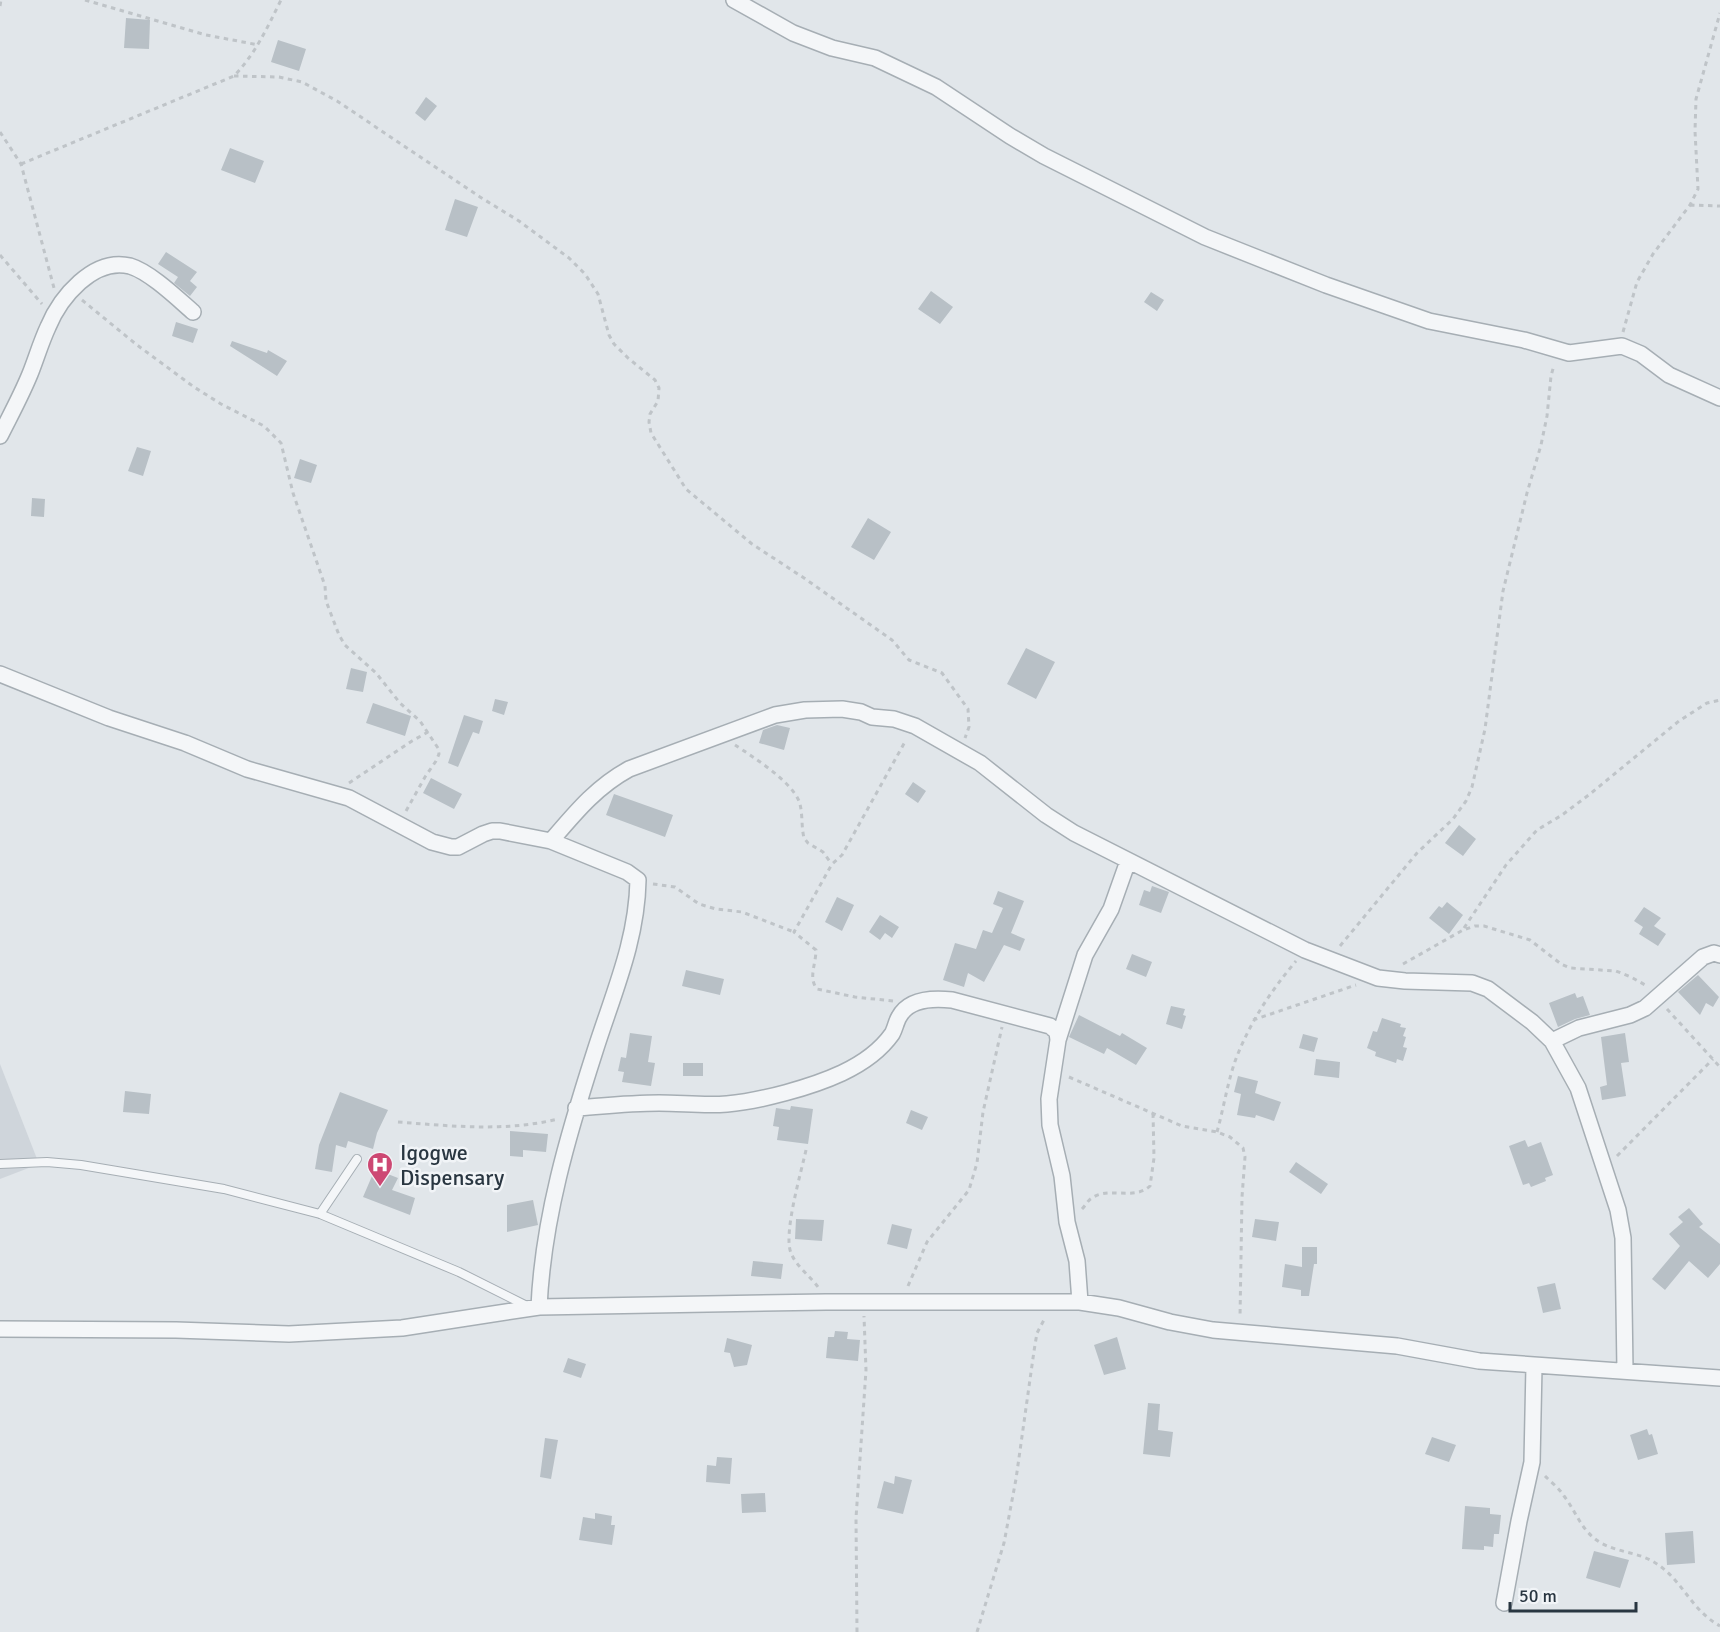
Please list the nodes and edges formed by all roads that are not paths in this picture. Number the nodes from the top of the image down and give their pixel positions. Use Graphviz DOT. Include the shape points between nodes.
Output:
graph roads {
  1 [pos="734,0"];
  2 [pos="193,312"];
  3 [pos="1720,398"];
  4 [pos="0,436"];
  5 [pos="0,674"];
  6 [pos="551,841"];
  7 [pos="1128,861"];
  8 [pos="1720,955"];
  9 [pos="1058,1040"];
  10 [pos="1552,1041"];
  11 [pos="575,1112"];
  12 [pos="357,1159"];
  13 [pos="0,1164"];
  14 [pos="320,1214"];
  15 [pos="1080,1302"];
  16 [pos="535,1308"];
  17 [pos="0,1329"];
  18 [pos="1534,1366"];
  19 [pos="1625,1371"];
  20 [pos="1720,1378"];
  21 [pos="1504,1603"];
  1 -- 3 [label="street" via="793,33 875,58 936,87 1044,156 1205,237 1429,321 1569,353 1622,346 1675,378"];
  2 -- 4 [label="street" via="162,285 131,266 95,270 71,291 56,312"];
  5 -- 6 [label="street" via="248,769 350,798 432,842 451,848 492,831"];
  6 -- 7 [label="street" via="589,798 629,769 775,715 842,709 915,726 980,764 1074,833"];
  6 -- 11 [label="street" via="638,880 630,947"];
  7 -- 9 [label="street" via="1111,909 1085,955"];
  7 -- 10 [label="street" via="1305,950 1378,978 1472,983 1488,989"];
  8 -- 10 [label="street" via="1703,957 1645,1008"];
  9 -- 11 [label="street" via="1057,1032 1050,1026 939,999 924,1000 905,1009 892,1033 870,1057 826,1080 730,1104 656,1103"];
  9 -- 15 [label="street" via="1048,1099 1050,1125 1077,1261"];
  10 -- 19 [label="street" via="1578,1088 1618,1210 1623,1238"];
  11 -- 16 [label="street" via="550,1208"];
  12 -- 14 [label="lane"];
  13 -- 14 [label="lane" via="81,1165 224,1190"];
  14 -- 16 [label="lane"];
  15 -- 16 [label="street"];
  15 -- 18 [label="street" via="1213,1330 1397,1346"];
  16 -- 17 [label="street" via="402,1328 320,1333"];
  18 -- 19 [label="street"];
  18 -- 21 [label="street" via="1532,1462"];
  19 -- 20 [label="street"];
}
